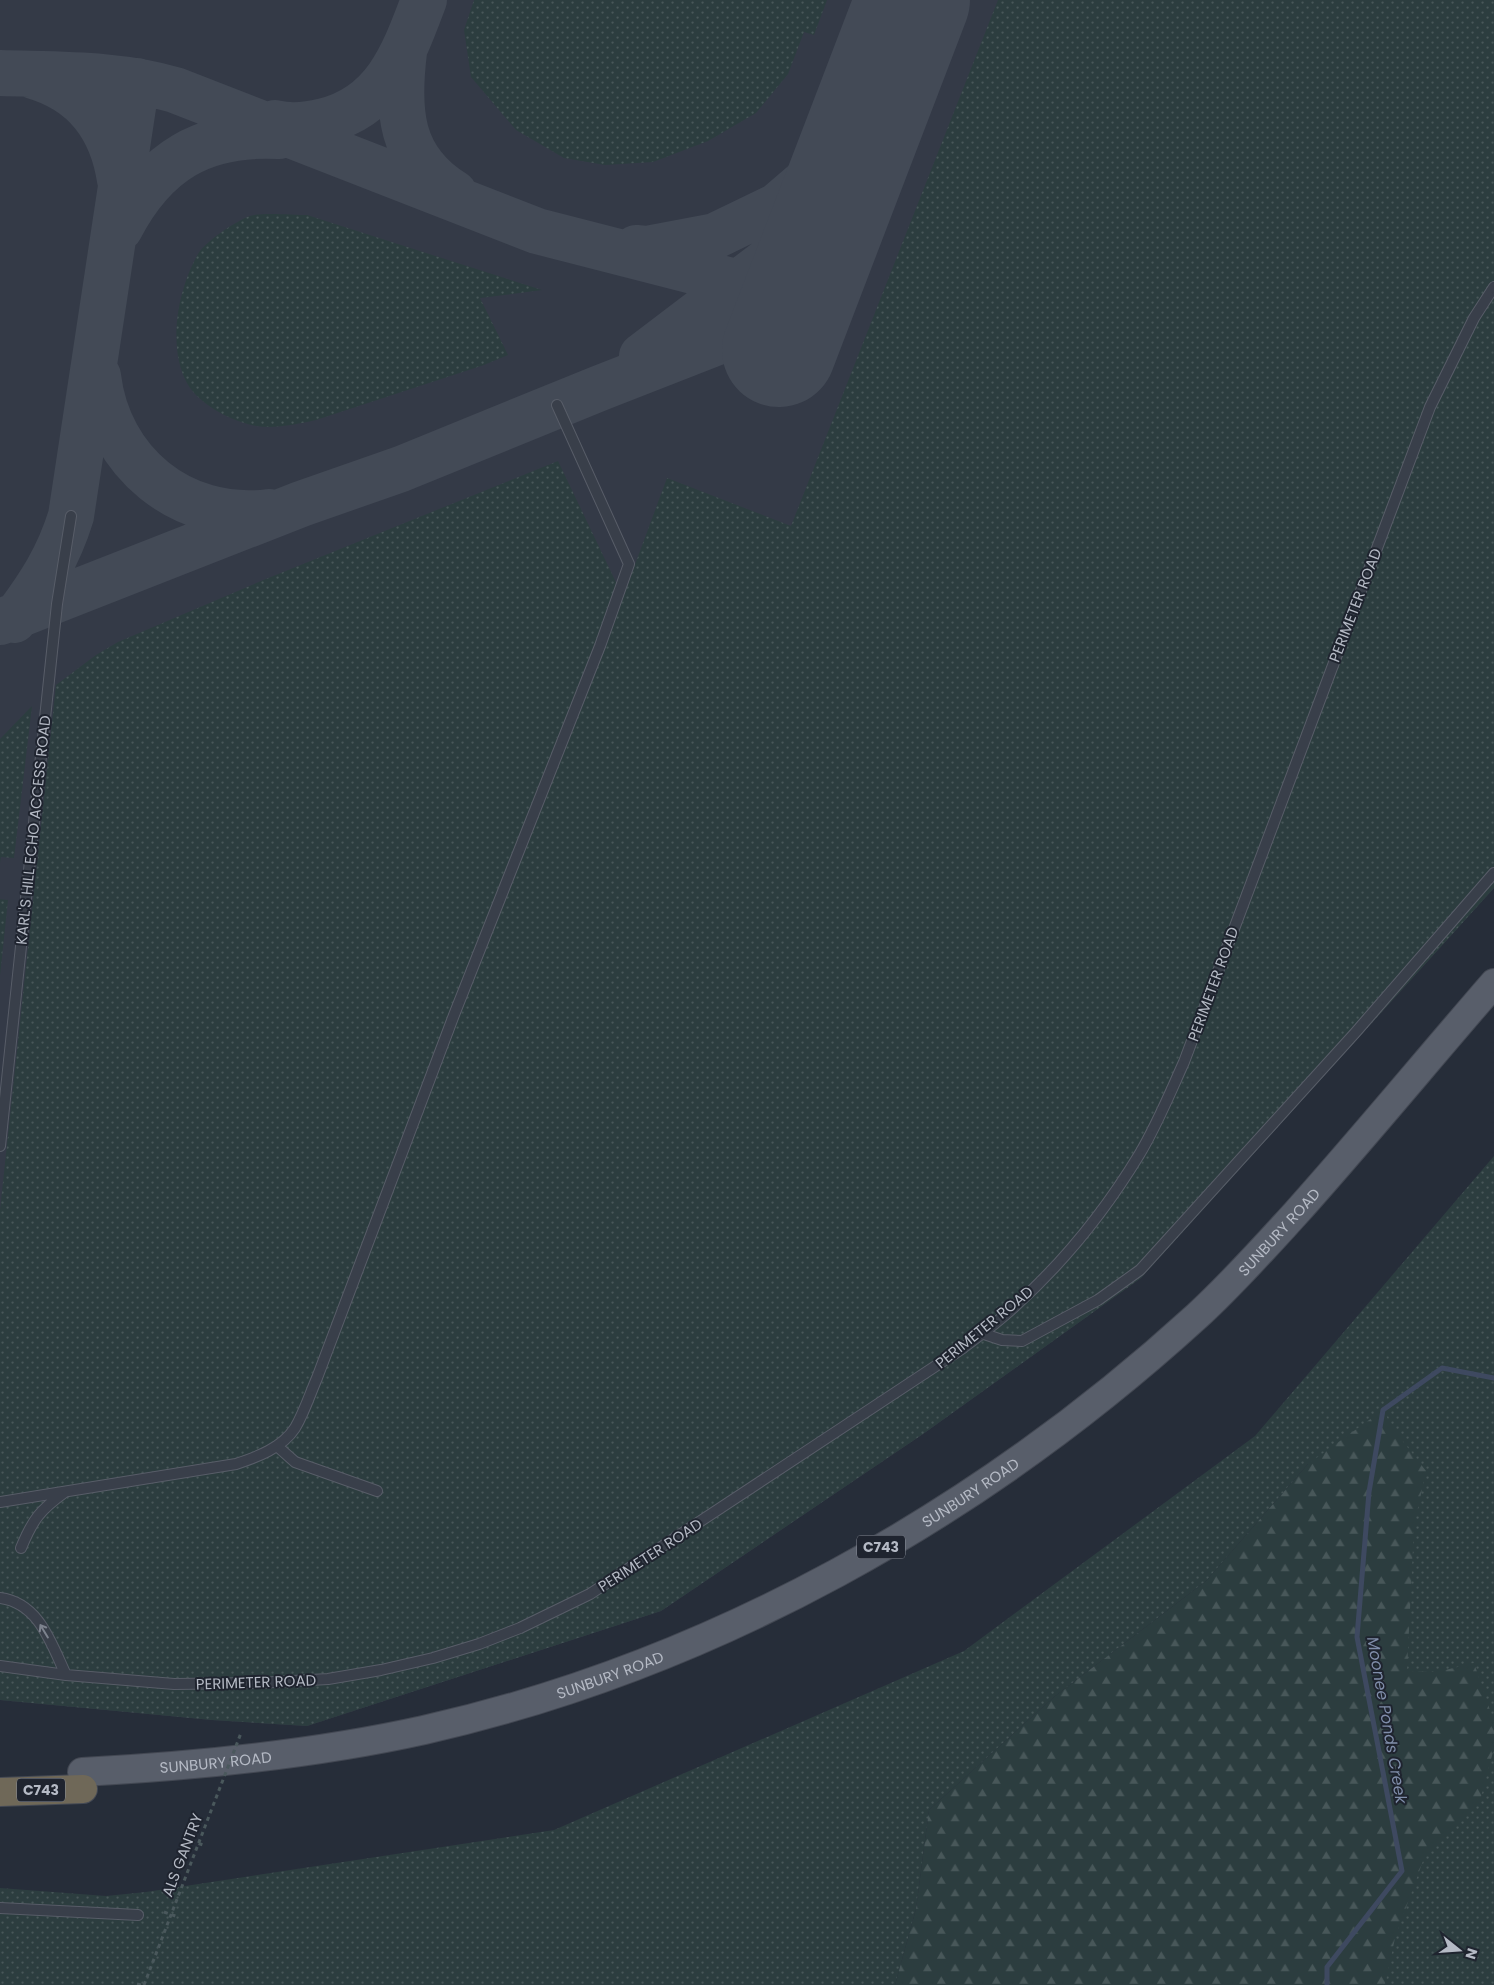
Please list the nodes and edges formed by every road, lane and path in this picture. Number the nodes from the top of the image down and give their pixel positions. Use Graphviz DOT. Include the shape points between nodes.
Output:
graph roads {
  1 [pos="1494,287"];
  2 [pos="557,406"];
  3 [pos="71,516"];
  4 [pos="1494,873"];
  5 [pos="1494,982"];
  6 [pos="1494,1007"];
  7 [pos="0,1146"];
  8 [pos="982,1333"];
  9 [pos="277,1446"];
  10 [pos="66,1491"];
  11 [pos="377,1491"];
  12 [pos="0,1502"];
  13 [pos="21,1548"];
  14 [pos="0,1598"];
  15 [pos="0,1666"];
  16 [pos="66,1674"];
  17 [pos="241,1733"];
  18 [pos="0,1773"];
  19 [pos="82,1780"];
  20 [pos="0,1792"];
  21 [pos="191,1841"];
  22 [pos="198,1844"];
  23 [pos="206,1846"];
  24 [pos="0,1908"];
  25 [pos="164,1912"];
  26 [pos="138,1915"];
  27 [pos="171,1915"];
  28 [pos="178,1917"];
  29 [pos="140,1985"];
  1 -- 8 [label="lane, PERIMETER ROAD" via="1474,318 1430,407 1184,1062 1162,1111 1140,1154 1079,1239 1044,1278"];
  2 -- 9 [label="lane" via="629,564 317,1378 295,1429"];
  3 -- 7 [label="lane, KARL'S HILL ECHO ACCESS ROAD" via="57,604"];
  4 -- 8 [label="lane" via="1355,1033 1140,1270 1098,1300 1022,1341 1002,1340"];
  5 -- 19 [label="main road, SUNBURY ROAD / C743" via="1332,1173 1242,1272 1196,1316 1046,1441 974,1491 870,1554 705,1638 636,1666 516,1705 429,1729 369,1741 276,1757 156,1768"];
  6 -- 19 [label="main road, SUNBURY ROAD / C743" via="1282,1251 1151,1378 1059,1451 909,1552 822,1599 684,1663 583,1701 500,1727 300,1769 172,1784"];
  8 -- 16 [label="lane, PERIMETER ROAD" via="590,1594 479,1644 381,1670 328,1679 174,1684"];
  9 -- 10 [label="lane" via="236,1464"];
  9 -- 11 [label="lane" via="295,1462"];
  10 -- 12 [label="lane"];
  10 -- 13 [label="lane" via="44,1507 31,1524"];
  16 -- 14 [label="lane, one-way" via="31,1612 21,1604"];
  15 -- 16 [label="lane, PERIMETER ROAD"];
  17 -- 22 [label="path, ALS GANTRY, bridge"];
  18 -- 19 [label="highway, C743"];
  19 -- 20 [label="highway, C743"];
  21 -- 22 [label="path"];
  22 -- 23 [label="path"];
  22 -- 27 [label="path, ALS GANTRY, bridge"];
  24 -- 26 [label="lane"];
  25 -- 27 [label="path"];
  27 -- 28 [label="path, bridge"];
  27 -- 29 [label="path, ALS GANTRY, bridge"];
}
